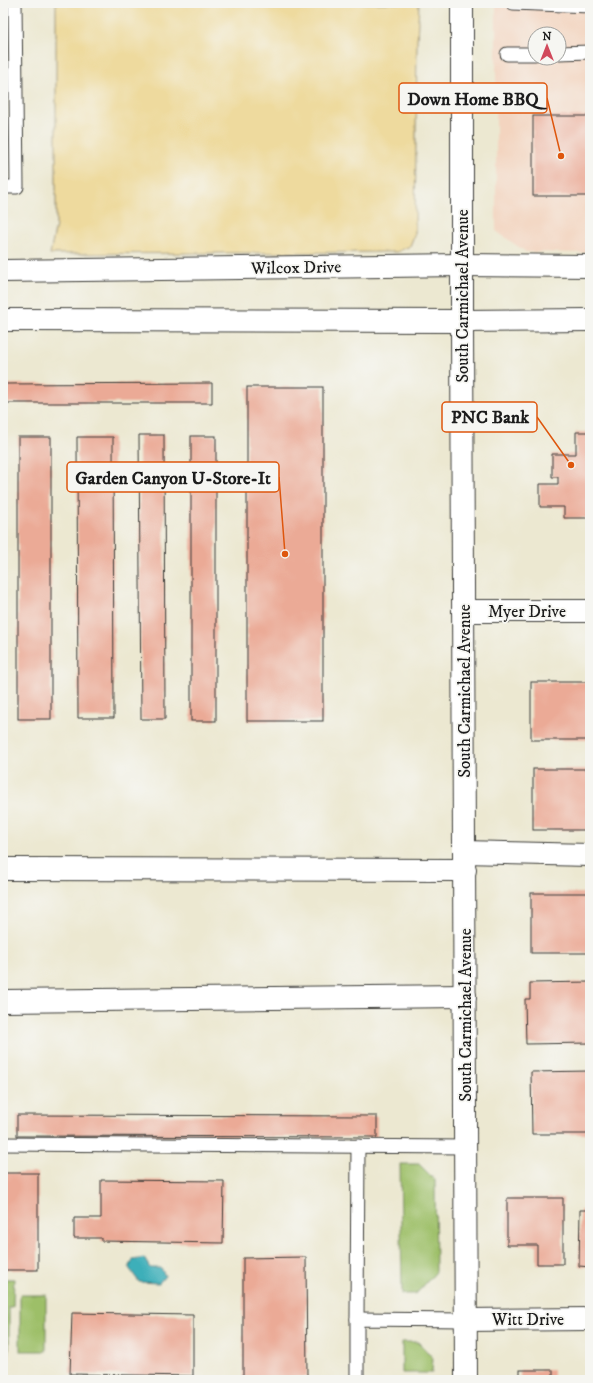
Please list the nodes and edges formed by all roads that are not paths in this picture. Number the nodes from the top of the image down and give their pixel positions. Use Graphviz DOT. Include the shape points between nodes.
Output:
graph roads {
  1 [pos="15,3"];
  2 [pos="462,3"];
  3 [pos="513,3"];
  4 [pos="590,6"];
  5 [pos="590,52"];
  6 [pos="567,53"];
  7 [pos="507,54"];
  8 [pos="527,54"];
  9 [pos="3,187"];
  10 [pos="462,265"];
  11 [pos="590,266"];
  12 [pos="3,271"];
  13 [pos="3,320"];
  14 [pos="590,320"];
  15 [pos="462,321"];
  16 [pos="464,611"];
  17 [pos="590,611"];
  18 [pos="590,855"];
  19 [pos="464,861"];
  20 [pos="3,869"];
  21 [pos="465,996"];
  22 [pos="3,1001"];
  23 [pos="3,1144"];
  24 [pos="358,1146"];
  25 [pos="465,1147"];
  26 [pos="357,1319"];
  27 [pos="590,1319"];
  28 [pos="466,1320"];
  29 [pos="357,1380"];
  30 [pos="466,1380"];
  1 -- 9 [label="lane" via="17,187"];
  2 -- 10 [label="street, South Carmichael Avenue"];
  3 -- 4 [label="lane"];
  5 -- 6 [label="lane"];
  7 -- 8 [label="lane"];
  10 -- 11 [label="street, Wilcox Drive"];
  10 -- 12 [label="street, Wilcox Drive"];
  10 -- 15 [label="street, South Carmichael Avenue"];
  13 -- 15 [label="street"];
  14 -- 15 [label="street"];
  15 -- 16 [label="street, South Carmichael Avenue"];
  16 -- 17 [label="street, Myer Drive"];
  16 -- 19 [label="street, South Carmichael Avenue"];
  18 -- 19 [label="street"];
  19 -- 20 [label="street"];
  19 -- 21 [label="street, South Carmichael Avenue"];
  21 -- 22 [label="street"];
  21 -- 25 [label="street, South Carmichael Avenue"];
  23 -- 24 [label="lane"];
  24 -- 25 [label="lane"];
  24 -- 26 [label="lane"];
  25 -- 28 [label="street, South Carmichael Avenue"];
  26 -- 28 [label="lane"];
  26 -- 29 [label="lane"];
  27 -- 28 [label="street, Witt Drive"];
  28 -- 30 [label="street, South Carmichael Avenue"];
}
